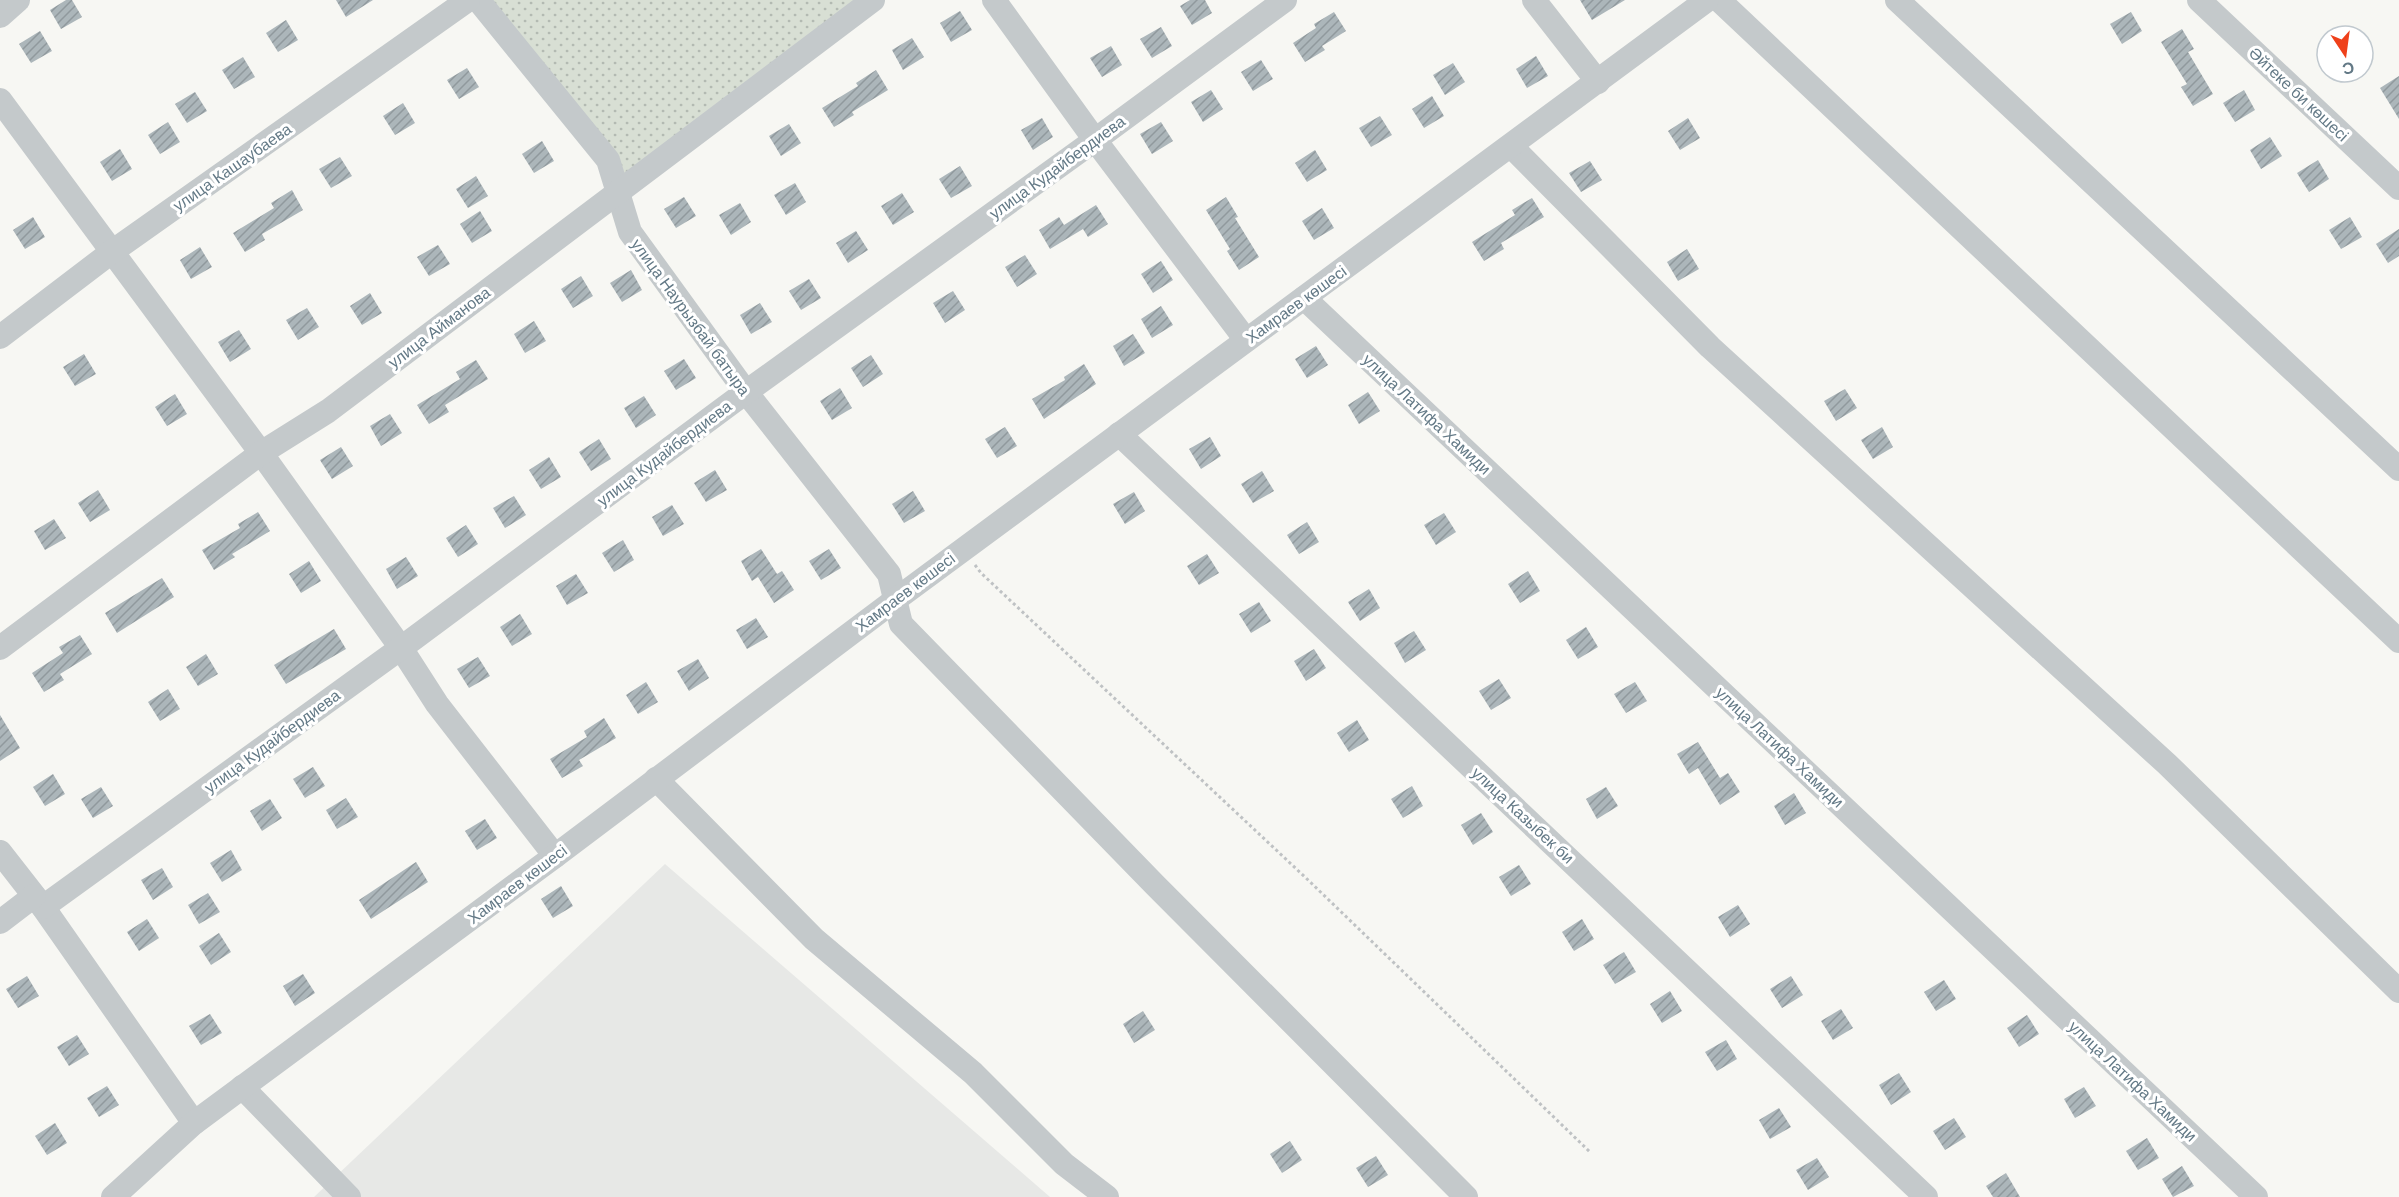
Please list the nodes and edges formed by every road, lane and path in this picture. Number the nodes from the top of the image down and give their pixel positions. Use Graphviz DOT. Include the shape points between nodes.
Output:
graph roads {
  1 [pos="18,0"];
  2 [pos="468,0"];
  3 [pos="478,0"];
  4 [pos="873,0"];
  5 [pos="994,0"];
  6 [pos="1285,0"];
  7 [pos="1534,0"];
  8 [pos="1707,0"];
  9 [pos="1719,0"];
  10 [pos="1896,0"];
  11 [pos="2199,0"];
  12 [pos="0,16"];
  13 [pos="1598,82"];
  14 [pos="0,100"];
  15 [pos="1095,140"];
  16 [pos="1511,146"];
  17 [pos="2399,188"];
  18 [pos="618,191"];
  19 [pos="113,251"];
  20 [pos="1304,298"];
  21 [pos="0,337"];
  22 [pos="1246,340"];
  23 [pos="746,392"];
  24 [pos="1119,434"];
  25 [pos="261,453"];
  26 [pos="2399,469"];
  27 [pos="964,548"];
  28 [pos="895,600"];
  29 [pos="2399,641"];
  30 [pos="0,648"];
  31 [pos="401,648"];
  32 [pos="657,779"];
  33 [pos="0,852"];
  34 [pos="555,856"];
  35 [pos="39,902"];
  36 [pos="0,922"];
  37 [pos="2399,991"];
  38 [pos="242,1087"];
  39 [pos="194,1123"];
  40 [pos="1590,1152"];
  41 [pos="113,1197"];
  42 [pos="349,1197"];
  43 [pos="1107,1197"];
  44 [pos="1466,1197"];
  45 [pos="1926,1197"];
  46 [pos="2256,1197"];
  1 -- 12 [label="street"];
  2 -- 19 [label="street, улица Кашаубаева"];
  3 -- 18 [label="street, улица Наурызбай батыра" via="608,160"];
  4 -- 18 [label="street, улица Айманова"];
  5 -- 15 [label="street"];
  6 -- 15 [label="street, улица Кудайбердиева"];
  7 -- 13 [label="street"];
  8 -- 13 [label="street, Хамраев көшесі"];
  9 -- 29 [label="street"];
  10 -- 26 [label="street"];
  11 -- 17 [label="street, Әйтеке би көшесі"];
  13 -- 16 [label="street, Хамраев көшесі"];
  14 -- 19 [label="street"];
  15 -- 22 [label="street"];
  15 -- 23 [label="street, улица Кудайбердиева"];
  16 -- 20 [label="street, Хамраев көшесі"];
  16 -- 37 [label="street" via="1710,347 2167,764"];
  18 -- 23 [label="street, улица Наурызбай батыра" via="630,232"];
  18 -- 25 [label="street, улица Айманова" via="328,411"];
  19 -- 21 [label="street, улица Кашаубаева"];
  19 -- 25 [label="street"];
  20 -- 22 [label="street, Хамраев көшесі"];
  20 -- 46 [label="street, улица Латифа Хамиди"];
  22 -- 24 [label="street, Хамраев көшесі"];
  23 -- 28 [label="street, улица Наурызбай батыра" via="889,574"];
  23 -- 31 [label="street, улица Кудайбердиева"];
  24 -- 27 [label="street, Хамраев көшесі"];
  24 -- 45 [label="street, улица Казыбек би"];
  25 -- 30 [label="street, улица Айманова"];
  25 -- 31 [label="street"];
  27 -- 28 [label="street, Хамраев көшесі"];
  27 -- 40 [label="path" via="981,573"];
  28 -- 32 [label="street, Хамраев көшесі"];
  28 -- 44 [label="street, улица Наурызбай батыра" via="901,624"];
  31 -- 34 [label="street" via="437,704"];
  31 -- 35 [label="street, улица Кудайбердиева"];
  32 -- 34 [label="street, Хамраев көшесі"];
  32 -- 43 [label="street" via="814,939 973,1072 1064,1164"];
  33 -- 35 [label="street"];
  34 -- 38 [label="street, Хамраев көшесі"];
  35 -- 36 [label="street, улица Кудайбердиева"];
  35 -- 39 [label="street"];
  38 -- 39 [label="street, Хамраев көшесі"];
  38 -- 42 [label="street"];
  39 -- 41 [label="street, Хамраев көшесі"];
}
